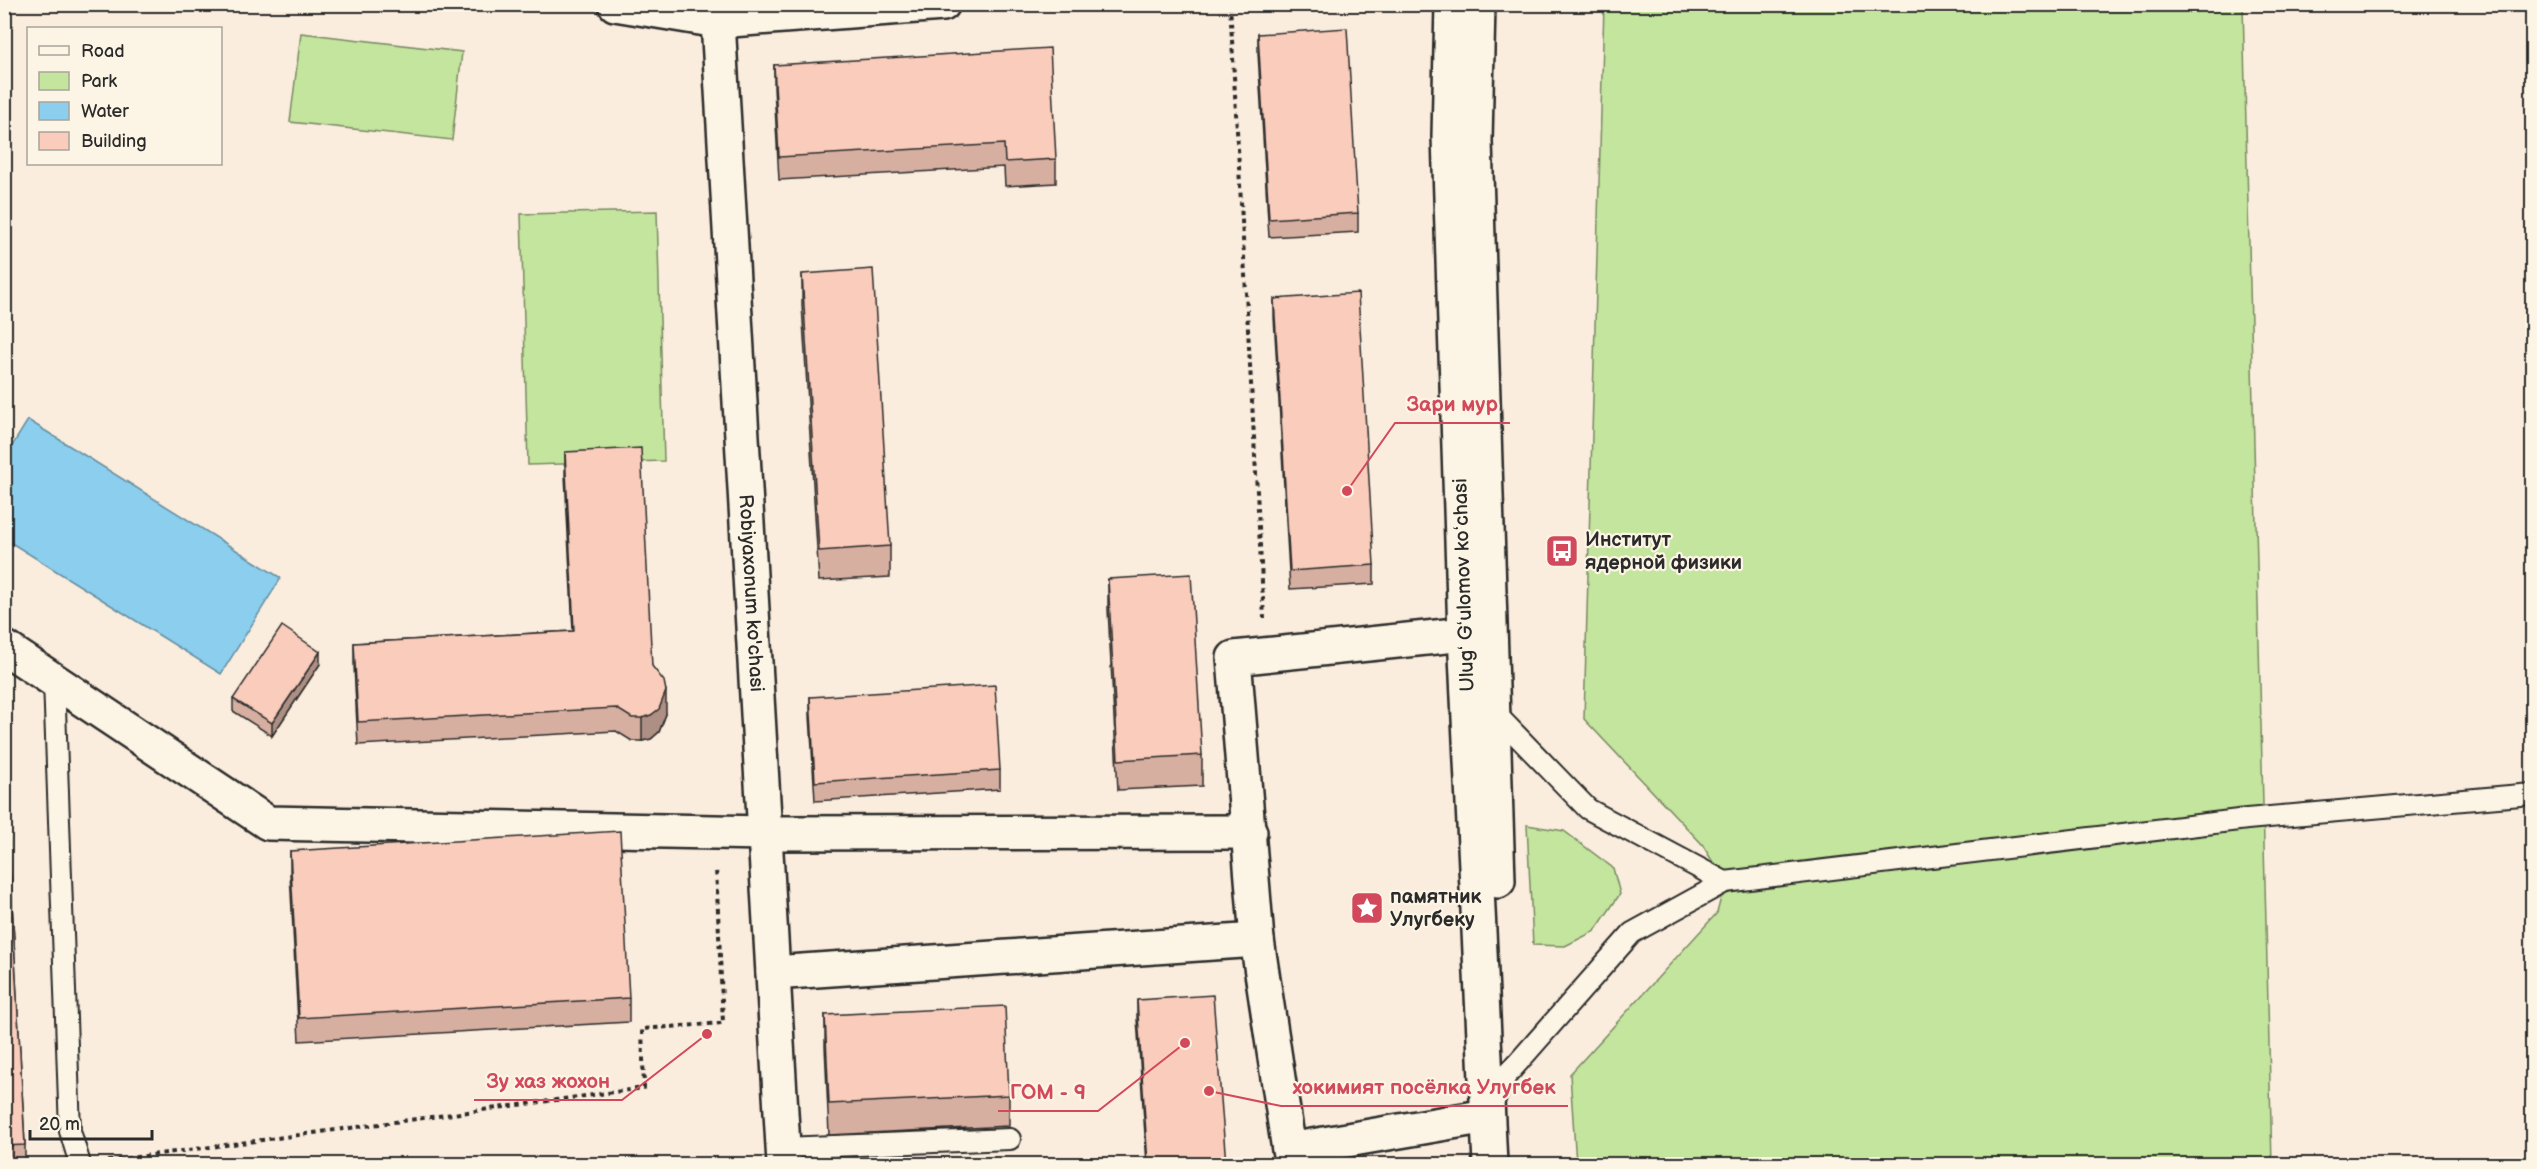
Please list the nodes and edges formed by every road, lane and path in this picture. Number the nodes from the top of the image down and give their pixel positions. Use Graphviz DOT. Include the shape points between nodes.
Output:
graph roads {
  1 [pos="615,4"];
  2 [pos="943,4"];
  3 [pos="1230,4"];
  4 [pos="1452,4"];
  5 [pos="1478,4"];
  6 [pos="718,21"];
  7 [pos="1465,634"];
  8 [pos="4,647"];
  9 [pos="1266,655"];
  10 [pos="54,680"];
  11 [pos="1480,704"];
  12 [pos="2532,794"];
  13 [pos="714,831"];
  14 [pos="1250,832"];
  15 [pos="765,833"];
  16 [pos="1725,882"];
  17 [pos="1257,940"];
  18 [pos="773,973"];
  19 [pos="1506,1076"];
  20 [pos="1487,1116"];
  21 [pos="1010,1139"];
  22 [pos="784,1156"];
  23 [pos="108,1161"];
  24 [pos="80,1164"];
  25 [pos="1490,1164"];
  26 [pos="1511,1164"];
  1 -- 6 [label="street"];
  2 -- 6 [label="street"];
  3 -- 9 [label="path"];
  4 -- 7 [label="street, Ulugʻ Gʻulomov koʻchasi" via="1449,136"];
  5 -- 11 [label="street, Ulugʻ Gʻulomov koʻchasi" via="1475,141"];
  6 -- 15 [label="street, Robiyaxonum ko'chasi"];
  7 -- 9 [label="street"];
  7 -- 11 [label="street, Ulugʻ Gʻulomov koʻchasi"];
  8 -- 10 [label="street"];
  9 -- 14 [label="street" via="1234,658"];
  10 -- 13 [label="street" via="268,823"];
  10 -- 24 [label="lane" via="70,1131"];
  11 -- 16 [label="lane" via="1588,809"];
  11 -- 19 [label="street, Ulugʻ Gʻulomov koʻchasi"];
  11 -- 20 [label="street, Ulugʻ Gʻulomov koʻchasi"];
  12 -- 16 [label="lane" via="2247,819"];
  13 -- 15 [label="street"];
  13 -- 23 [label="path" via="723,1023 642,1029 644,1088"];
  14 -- 15 [label="street"];
  14 -- 17 [label="street"];
  15 -- 18 [label="street, Robiyaxonum ko'chasi"];
  16 -- 19 [label="lane" via="1632,933"];
  17 -- 18 [label="street"];
  17 -- 20 [label="street" via="1288,1150"];
  18 -- 22 [label="street, Robiyaxonum ko'chasi"];
  19 -- 20 [label="lane"];
  19 -- 26 [label="street, Ulugʻ Gʻulomov koʻchasi"];
  20 -- 25 [label="street, Ulugʻ Gʻulomov koʻchasi"];
  21 -- 22 [label="lane"];
}
